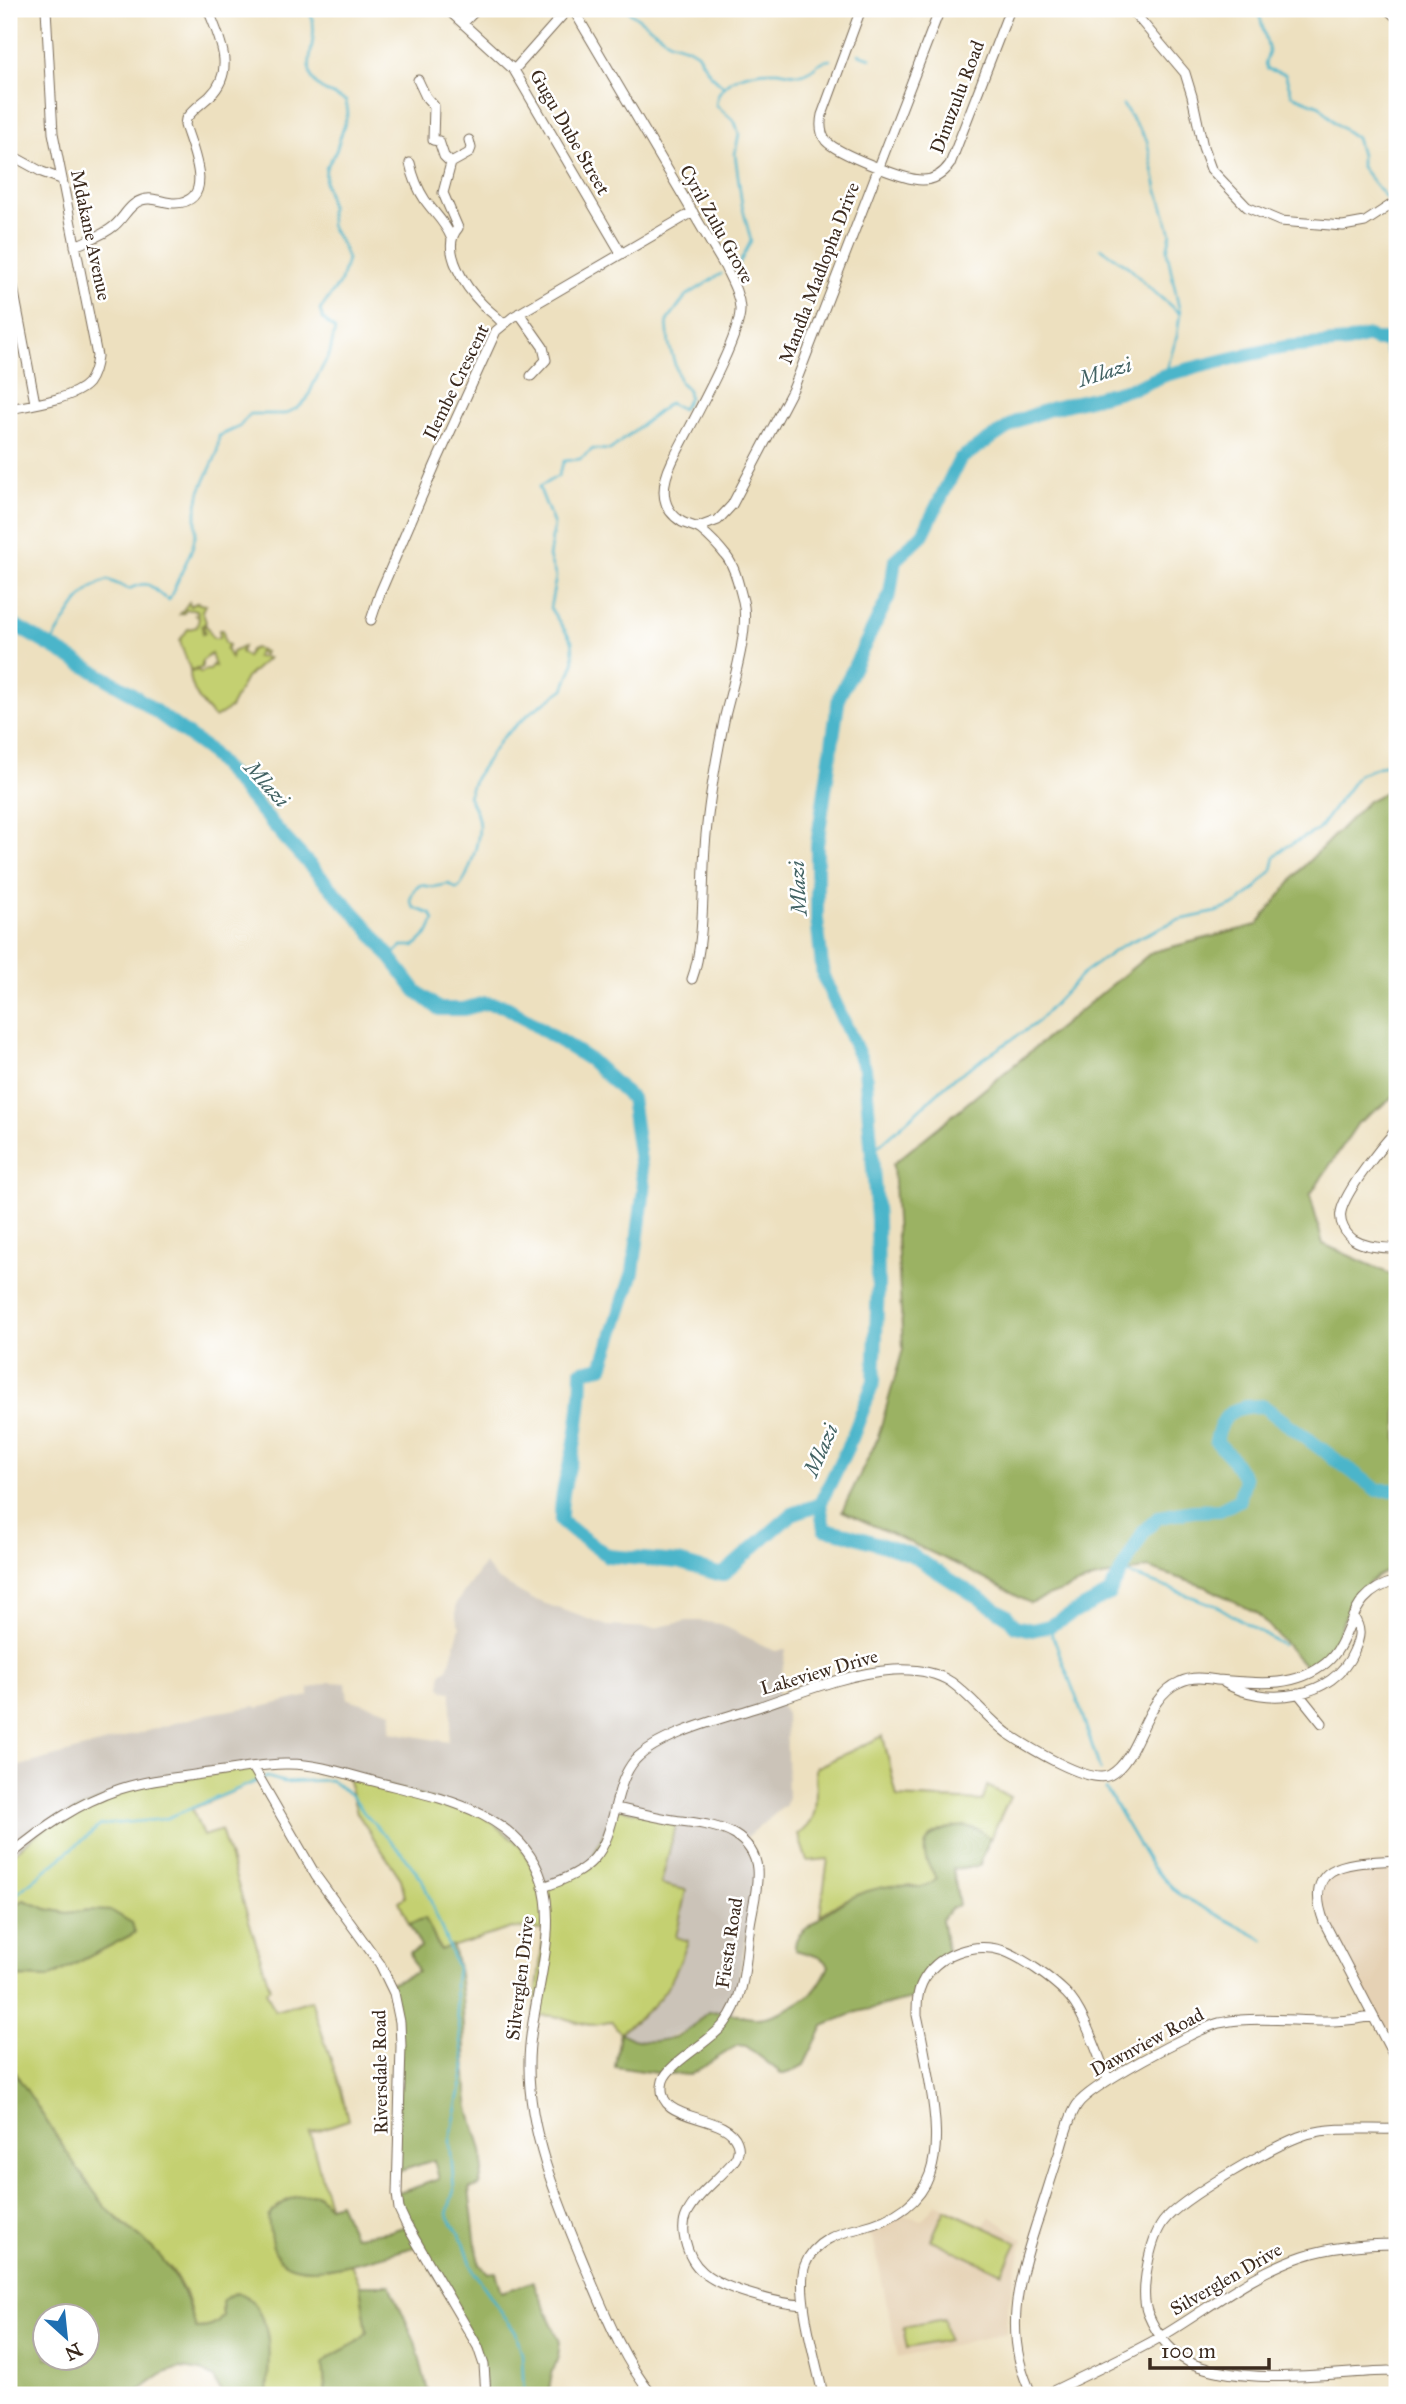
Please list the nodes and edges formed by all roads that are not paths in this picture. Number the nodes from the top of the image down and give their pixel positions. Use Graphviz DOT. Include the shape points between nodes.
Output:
graph roads {
  1 [pos="46,9"];
  2 [pos="208,9"];
  3 [pos="447,9"];
  4 [pos="477,9"];
  5 [pos="570,9"];
  6 [pos="861,9"];
  7 [pos="940,9"];
  8 [pos="1008,9"];
  9 [pos="1131,9"];
  10 [pos="1387,9"];
  11 [pos="1397,18"];
  12 [pos="463,23"];
  13 [pos="514,70"];
  14 [pos="418,80"];
  15 [pos="468,140"];
  16 [pos="9,154"];
  17 [pos="410,163"];
  18 [pos="450,163"];
  19 [pos="880,167"];
  20 [pos="61,179"];
  21 [pos="1397,201"];
  22 [pos="693,212"];
  23 [pos="451,237"];
  24 [pos="75,246"];
  25 [pos="621,253"];
  26 [pos="9,266"];
  27 [pos="519,313"];
  28 [pos="503,324"];
  29 [pos="531,376"];
  30 [pos="35,403"];
  31 [pos="9,409"];
  32 [pos="699,527"];
  33 [pos="371,620"];
  34 [pos="692,979"];
  35 [pos="1397,1129"];
  36 [pos="1397,1250"];
  37 [pos="1397,1581"];
  38 [pos="1353,1616"];
  39 [pos="1221,1680"];
  40 [pos="1298,1693"];
  41 [pos="1322,1723"];
  42 [pos="256,1771"];
  43 [pos="616,1808"];
  44 [pos="9,1856"];
  45 [pos="1397,1860"];
  46 [pos="543,1887"];
  47 [pos="1373,2016"];
  48 [pos="1397,2062"];
  49 [pos="1108,2080"];
  50 [pos="1397,2129"];
  51 [pos="1397,2244"];
  52 [pos="804,2305"];
  53 [pos="1160,2337"];
  54 [pos="1397,2373"];
  55 [pos="486,2395"];
  56 [pos="652,2395"];
  57 [pos="823,2395"];
  58 [pos="1032,2395"];
  59 [pos="1045,2395"];
  1 -- 20 [label="street, Mdakane Avenue" via="52,126"];
  2 -- 24 [label="street" via="225,64 217,87 186,119 201,174 196,190 180,202 138,202 112,228"];
  3 -- 12 [label="street, Gugu Dube Street"];
  4 -- 12 [label="street"];
  5 -- 13 [label="street"];
  5 -- 22 [label="street, Cyril Zulu Grove"];
  6 -- 19 [label="street, Dinuzulu Road" via="822,115 821,130 832,145"];
  7 -- 19 [label="street, Mandla Madlopha Drive"];
  8 -- 19 [label="street, Dinuzulu Road" via="945,170 922,180"];
  9 -- 21 [label="street" via="1185,73 1211,169 1247,207 1280,221 1343,226 1365,222"];
  10 -- 11 [label="street"];
  12 -- 13 [label="street, Gugu Dube Street"];
  13 -- 25 [label="street, Gugu Dube Street"];
  14 -- 18 [label="street" via="434,106 433,140 439,141"];
  15 -- 18 [label="street" via="469,153"];
  16 -- 20 [label="street"];
  17 -- 23 [label="street" via="414,181"];
  18 -- 23 [label="street" via="443,193 458,228"];
  19 -- 32 [label="street, Mandla Madlopha Drive" via="775,426 726,513"];
  20 -- 24 [label="street, Mdakane Avenue"];
  22 -- 25 [label="street, Ilembe Crescent"];
  22 -- 32 [label="street, Cyril Zulu Grove" via="725,267 740,309 734,336 664,483 664,499 672,514"];
  23 -- 28 [label="street" via="451,255 461,275"];
  24 -- 30 [label="street, Mdakane Avenue" via="96,364 82,388"];
  25 -- 27 [label="street, Ilembe Crescent"];
  26 -- 30 [label="street"];
  27 -- 28 [label="street, Ilembe Crescent"];
  27 -- 29 [label="street" via="543,347 546,360"];
  28 -- 33 [label="street, Ilembe Crescent" via="487,349"];
  30 -- 31 [label="street, Mdakane Avenue"];
  32 -- 34 [label="street, Cyril Zulu Grove" via="728,558 745,616 711,797"];
  35 -- 36 [label="street" via="1345,1200 1340,1220 1356,1242"];
  37 -- 38 [label="street, Lakeview Drive" via="1374,1591"];
  38 -- 39 [label="street, Lakeview Drive" via="1333,1656 1301,1678 1276,1684"];
  38 -- 40 [label="street" via="1361,1634 1348,1664 1328,1681"];
  39 -- 40 [label="street" via="1238,1690 1262,1695"];
  39 -- 43 [label="street, Lakeview Drive" via="1192,1679 1171,1687 1154,1705 1121,1765 1098,1778 1027,1745 950,1682 935,1675 908,1670 867,1674 734,1715 653,1746 625,1775"];
  40 -- 41 [label="street"];
  42 -- 44 [label="street, Silverglen Drive" via="147,1782 118,1790 55,1820"];
  42 -- 46 [label="street, Silverglen Drive" via="290,1763 317,1767 462,1805 508,1831 531,1858"];
  42 -- 55 [label="street, Riversdale Road" via="316,1876 380,1964 394,1993 401,2046 399,2209 478,2347"];
  43 -- 46 [label="street, Lakeview Drive" via="603,1848 588,1866"];
  43 -- 52 [label="street, Fiesta Road" via="726,1830 744,1842 755,1860 758,1871 740,1996 724,2025 672,2068 662,2088 671,2107 728,2129 738,2145 733,2162 687,2214 683,2227 692,2259 704,2274 723,2284"];
  45 -- 47 [label="street" via="1337,1866 1326,1873 1317,1894 1324,1922"];
  46 -- 56 [label="street, Silverglen Drive" via="547,1922 529,2059 533,2110 554,2187 581,2257 621,2347"];
  47 -- 48 [label="street"];
  47 -- 49 [label="street, Dawnview Road" via="1348,2021 1219,2024"];
  49 -- 52 [label="street" via="1075,2004 1025,1962 996,1949 967,1949 943,1959 922,1983 917,1998 937,2132 930,2177 913,2203 894,2217 844,2231 816,2248 802,2277"];
  49 -- 58 [label="street, Dawnview Road" via="1085,2095 1073,2112 1022,2276 1014,2332 1020,2368"];
  50 -- 53 [label="street" via="1307,2134 1233,2172 1172,2213 1157,2235 1144,2293"];
  51 -- 53 [label="street, Silverglen Drive" via="1348,2246 1290,2260"];
  52 -- 57 [label="street"];
  53 -- 54 [label="street" via="1183,2358 1212,2369 1275,2376"];
  53 -- 59 [label="street, Silverglen Drive"];
}
